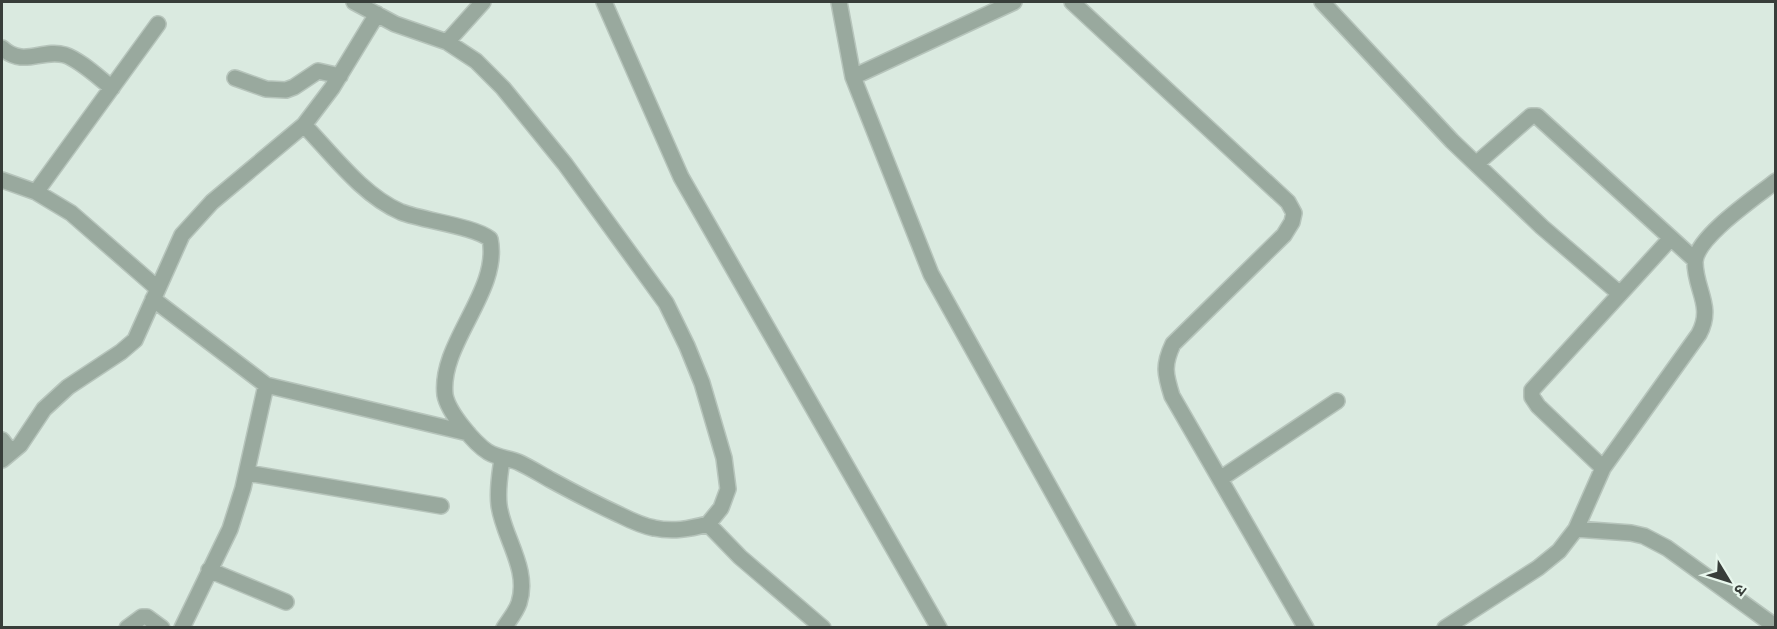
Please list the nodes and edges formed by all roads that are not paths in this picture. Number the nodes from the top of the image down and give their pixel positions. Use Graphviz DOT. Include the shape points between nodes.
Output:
graph roads {
  1 [pos="354,2"];
  2 [pos="483,2"];
  3 [pos="603,2"];
  4 [pos="839,2"];
  5 [pos="1014,2"];
  6 [pos="1072,2"];
  7 [pos="1322,2"];
  8 [pos="376,14"];
  9 [pos="158,24"];
  10 [pos="447,42"];
  11 [pos="2,48"];
  12 [pos="340,76"];
  13 [pos="854,77"];
  14 [pos="235,78"];
  15 [pos="112,88"];
  16 [pos="304,125"];
  17 [pos="1476,164"];
  18 [pos="2,180"];
  19 [pos="1776,181"];
  20 [pos="36,192"];
  21 [pos="1671,238"];
  22 [pos="1695,260"];
  23 [pos="155,294"];
  24 [pos="1620,294"];
  25 [pos="266,385"];
  26 [pos="1337,401"];
  27 [pos="468,433"];
  28 [pos="2,440"];
  29 [pos="6,456"];
  30 [pos="502,459"];
  31 [pos="1603,468"];
  32 [pos="246,473"];
  33 [pos="1220,479"];
  34 [pos="441,506"];
  35 [pos="708,524"];
  36 [pos="1576,529"];
  37 [pos="209,570"];
  38 [pos="286,602"];
  39 [pos="127,627"];
  40 [pos="162,627"];
  41 [pos="182,627"];
  42 [pos="504,627"];
  43 [pos="823,627"];
  44 [pos="939,627"];
  45 [pos="1128,627"];
  46 [pos="1306,627"];
  47 [pos="1444,627"];
  48 [pos="1776,627"];
  1 -- 8 [label="street"];
  2 -- 10 [label="street"];
  3 -- 44 [label="street" via="681,177"];
  4 -- 13 [label="street"];
  5 -- 13 [label="street"];
  6 -- 33 [label="street" via="1288,202 1294,213 1284,235 1173,344 1166,360 1172,396"];
  7 -- 17 [label="street"];
  8 -- 10 [label="street"];
  8 -- 12 [label="street"];
  9 -- 15 [label="street"];
  10 -- 35 [label="street" via="476,61 503,88 565,164 666,303 702,383 724,458 728,489 721,508"];
  11 -- 15 [label="street" via="15,57 64,55"];
  12 -- 14 [label="street" via="318,71 294,87 276,90"];
  12 -- 16 [label="street"];
  13 -- 45 [label="street" via="931,274"];
  15 -- 20 [label="street"];
  16 -- 23 [label="street" via="212,202 182,235"];
  16 -- 27 [label="street" via="379,201 490,239 492,247 481,293 451,358 446,380 445,395 450,409"];
  17 -- 21 [label="street" via="1531,116 1537,116"];
  17 -- 24 [label="street"];
  18 -- 20 [label="street"];
  19 -- 22 [label="street" via="1712,232"];
  20 -- 23 [label="street" via="70,213"];
  21 -- 22 [label="street"];
  21 -- 24 [label="street"];
  22 -- 31 [label="street" via="1705,323"];
  23 -- 25 [label="street"];
  23 -- 29 [label="street" via="135,340 68,387 44,409 32,430"];
  24 -- 31 [label="street" via="1532,390 1538,406"];
  25 -- 27 [label="street"];
  25 -- 32 [label="street"];
  26 -- 33 [label="street"];
  27 -- 30 [label="street"];
  28 -- 29 [label="street"];
  30 -- 35 [label="street" via="518,462 592,502 653,528 687,530"];
  30 -- 42 [label="street" via="499,507 521,583 519,603"];
  31 -- 36 [label="street"];
  32 -- 34 [label="street"];
  32 -- 37 [label="street" via="230,529"];
  33 -- 46 [label="street"];
  35 -- 43 [label="street" via="740,557"];
  36 -- 47 [label="street" via="1559,551 1538,568"];
  36 -- 48 [label="street" via="1644,536 1667,548"];
  37 -- 38 [label="street"];
  37 -- 41 [label="street"];
  39 -- 40 [label="street" via="142,617"];
}
